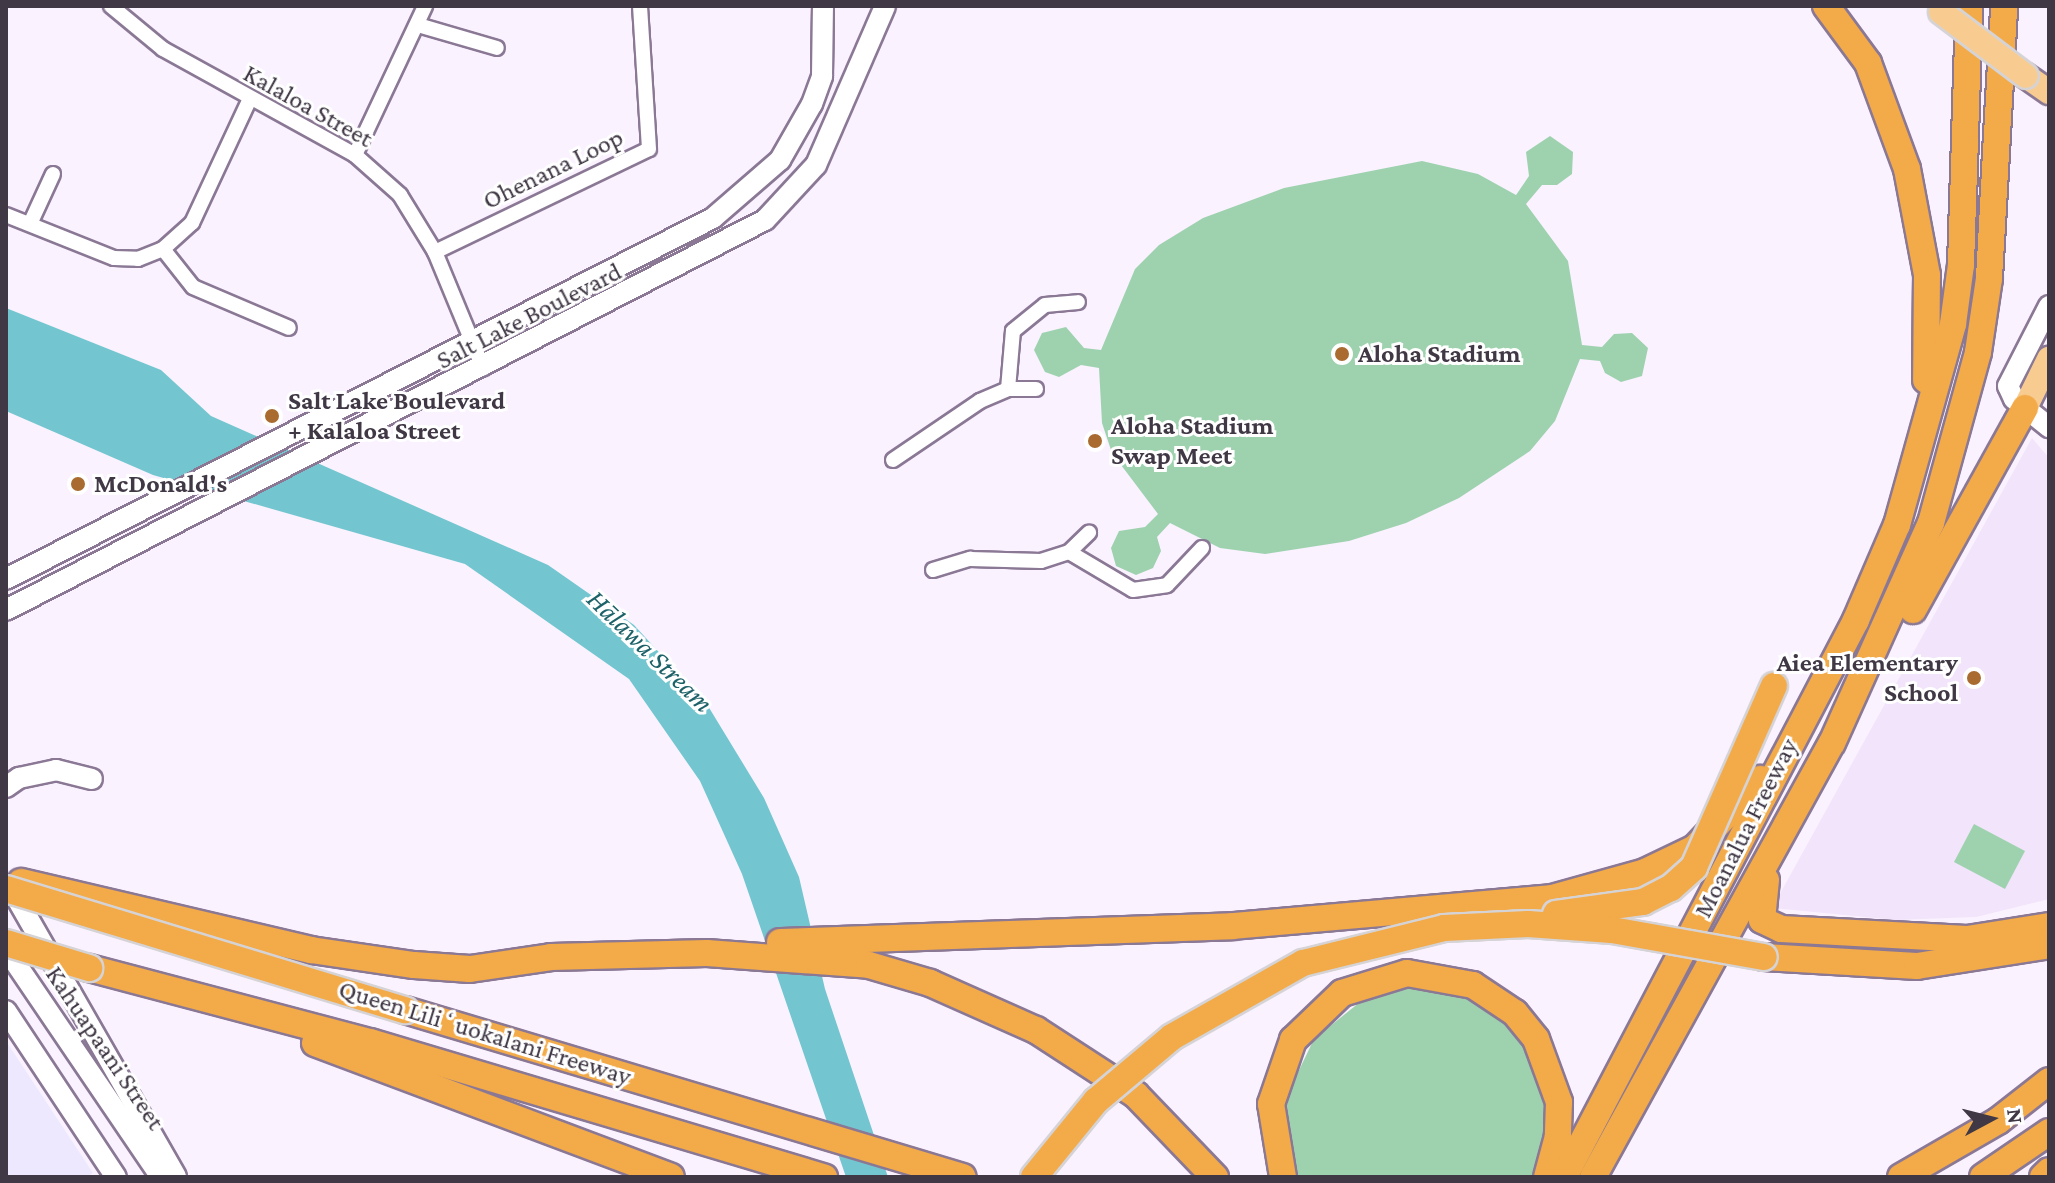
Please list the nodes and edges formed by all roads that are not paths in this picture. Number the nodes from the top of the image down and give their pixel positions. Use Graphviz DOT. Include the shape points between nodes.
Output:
graph roads {
  1 [pos="111,6"];
  2 [pos="425,6"];
  3 [pos="640,6"];
  4 [pos="823,6"];
  5 [pos="885,6"];
  6 [pos="1826,6"];
  7 [pos="2004,6"];
  8 [pos="1935,8"];
  9 [pos="1969,8"];
  10 [pos="418,25"];
  11 [pos="497,48"];
  12 [pos="2049,92"];
  13 [pos="249,101"];
  14 [pos="355,155"];
  15 [pos="53,174"];
  16 [pos="6,215"];
  17 [pos="30,224"];
  18 [pos="163,249"];
  19 [pos="435,252"];
  20 [pos="1078,302"];
  21 [pos="2049,306"];
  22 [pos="289,328"];
  23 [pos="476,341"];
  24 [pos="2049,359"];
  25 [pos="483,368"];
  26 [pos="1008,389"];
  27 [pos="1036,389"];
  28 [pos="2025,408"];
  29 [pos="2049,427"];
  30 [pos="893,460"];
  31 [pos="1914,473"];
  32 [pos="1089,533"];
  33 [pos="1202,548"];
  34 [pos="1069,552"];
  35 [pos="933,570"];
  36 [pos="6,579"];
  37 [pos="6,610"];
  38 [pos="1774,686"];
  39 [pos="1802,721"];
  40 [pos="1832,743"];
  41 [pos="92,779"];
  42 [pos="6,787"];
  43 [pos="1770,857"];
  44 [pos="6,879"];
  45 [pos="6,889"];
  46 [pos="2049,926"];
  47 [pos="1444,928"];
  48 [pos="2049,945"];
  49 [pos="6,946"];
  50 [pos="837,950"];
  51 [pos="6,1011"];
  52 [pos="360,1049"];
  53 [pos="2049,1081"];
  54 [pos="1647,1082"];
  55 [pos="2049,1132"];
  56 [pos="2049,1171"];
  57 [pos="116,1177"];
  58 [pos="161,1177"];
  59 [pos="176,1177"];
  60 [pos="671,1177"];
  61 [pos="824,1177"];
  62 [pos="963,1177"];
  63 [pos="1034,1177"];
  64 [pos="1215,1177"];
  65 [pos="1283,1177"];
  66 [pos="1547,1177"];
  67 [pos="1564,1177"];
  68 [pos="1593,1177"];
  69 [pos="1601,1177"];
  70 [pos="1901,1177"];
  71 [pos="1983,1177"];
  72 [pos="2043,1177"];
  1 -- 13 [label="street, Kalaloa Street" via="163,49"];
  2 -- 10 [label="street"];
  3 -- 19 [label="street, Ohenana Loop" via="649,149"];
  4 -- 23 [label="main road, Salt Lake Boulevard" via="822,76 812,104 780,160 751,191 713,218"];
  5 -- 25 [label="main road, Salt Lake Boulevard" via="816,165 765,220"];
  6 -- 31 [label="highway" via="1868,63 1907,169 1924,260 1928,359"];
  7 -- 40 [label="highway" via="1989,278 1975,366 1911,579"];
  8 -- 12 [label="main road, bridge"];
  9 -- 31 [label="highway" via="1961,265 1953,324"];
  10 -- 11 [label="street"];
  10 -- 14 [label="street"];
  13 -- 14 [label="street, Kalaloa Street"];
  13 -- 18 [label="street" via="192,223"];
  14 -- 19 [label="street, Kalaloa Street" via="400,195"];
  15 -- 17 [label="street"];
  16 -- 17 [label="street"];
  17 -- 18 [label="street" via="114,258 138,259"];
  18 -- 22 [label="street" via="193,287"];
  19 -- 23 [label="street, Kalaloa Street"];
  20 -- 26 [label="street" via="1045,305 1013,331"];
  21 -- 28 [label="main road" via="2009,377 2011,395"];
  23 -- 25 [label="street, Kalaloa Street"];
  23 -- 36 [label="main road, Salt Lake Boulevard"];
  24 -- 28 [label="main road"];
  25 -- 37 [label="main road, Salt Lake Boulevard"];
  26 -- 27 [label="street"];
  26 -- 30 [label="street" via="958,414"];
  28 -- 29 [label="main road"];
  28 -- 40 [label="highway" via="1893,647"];
  31 -- 39 [label="highway, Moanalua Freeway" via="1856,620"];
  32 -- 34 [label="street"];
  33 -- 34 [label="street" via="1167,585 1133,590"];
  34 -- 35 [label="street" via="1041,561 970,559"];
  38 -- 47 [label="highway, bridge" via="1694,867 1671,888 1612,908"];
  39 -- 50 [label="highway" via="1747,797 1695,848 1597,889 1552,898 1233,926"];
  39 -- 67 [label="highway, Moanalua Freeway"];
  40 -- 43 [label="highway, Moanalua Freeway"];
  41 -- 42 [label="main road" via="56,770 19,778"];
  43 -- 46 [label="highway" via="1761,915 1773,927 1922,940"];
  43 -- 54 [label="highway, Moanalua Freeway"];
  44 -- 50 [label="highway" via="311,950 470,969 551,957"];
  44 -- 59 [label="main road"];
  45 -- 62 [label="highway, Queen Liliʻuokalani Freeway, bridge"];
  47 -- 48 [label="highway, bridge" via="1612,930 1764,957 1917,966"];
  47 -- 63 [label="highway, bridge" via="1303,963 1232,999 1172,1037 1096,1101"];
  49 -- 52 [label="highway, Queen Liliʻuokalani Freeway, bridge"];
  49 -- 58 [label="main road, Kahuapaani Street"];
  50 -- 64 [label="highway" via="1001,1013 1136,1095"];
  51 -- 57 [label="main road"];
  52 -- 60 [label="highway"];
  52 -- 61 [label="highway, Queen Liliʻuokalani Freeway"];
  53 -- 70 [label="highway" via="1998,1121"];
  54 -- 68 [label="highway, Moanalua Freeway"];
  54 -- 69 [label="highway"];
  55 -- 71 [label="highway"];
  56 -- 72 [label="highway"];
  65 -- 66 [label="highway" via="1272,1139 1271,1104 1293,1040 1342,993 1407,973 1473,985 1515,1013 1536,1039 1559,1102 1558,1136"];
}
